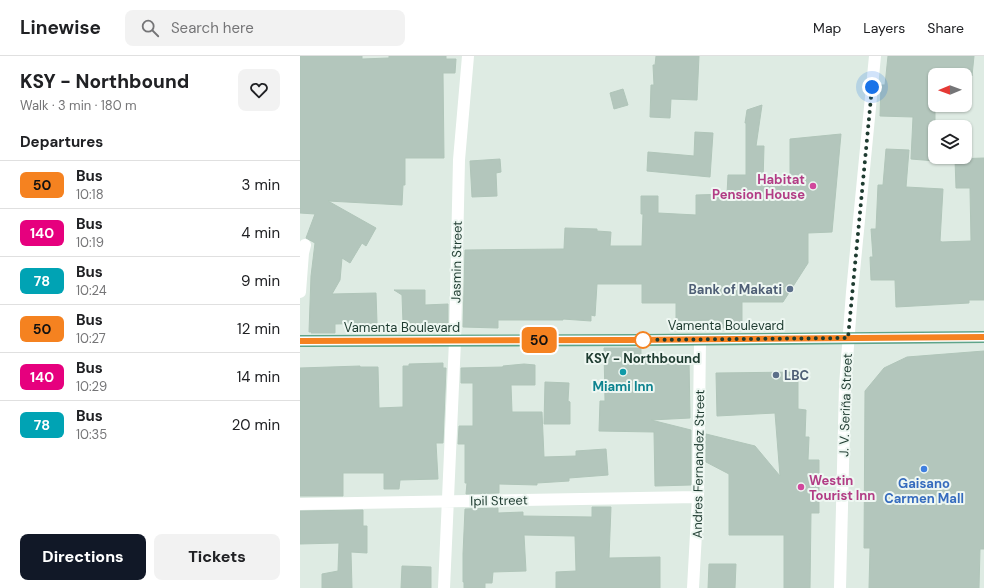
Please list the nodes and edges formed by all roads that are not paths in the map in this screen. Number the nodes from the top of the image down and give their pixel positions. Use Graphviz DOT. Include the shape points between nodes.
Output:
graph roads {
  1 [pos="468,56"];
  2 [pos="875,56"];
  3 [pos="305,245"];
  4 [pos="300,292"];
  5 [pos="984,337"];
  6 [pos="848,338"];
  7 [pos="455,340"];
  8 [pos="700,340"];
  9 [pos="300,341"];
  10 [pos="698,497"];
  11 [pos="448,501"];
  12 [pos="300,504"];
  13 [pos="444,588"];
  14 [pos="693,588"];
  15 [pos="840,588"];
  1 -- 7 [label="street, Jasmin Street" via="459,160"];
  2 -- 6 [label="street, J. V. Seriña Street"];
  3 -- 4 [label="street"];
  5 -- 6 [label="main road, Vamenta Boulevard"];
  6 -- 8 [label="main road, Vamenta Boulevard"];
  6 -- 15 [label="street, J. V. Seriña Street"];
  7 -- 8 [label="main road, Vamenta Boulevard"];
  7 -- 9 [label="main road, Vamenta Boulevard"];
  7 -- 11 [label="street, Jasmin Street"];
  8 -- 10 [label="street, Andres Fernandez Street"];
  10 -- 11 [label="street, Ipil Street"];
  10 -- 14 [label="street, Andres Fernandez Street"];
  11 -- 12 [label="street, Ipil Street"];
  11 -- 13 [label="street, Jasmin Street"];
}
